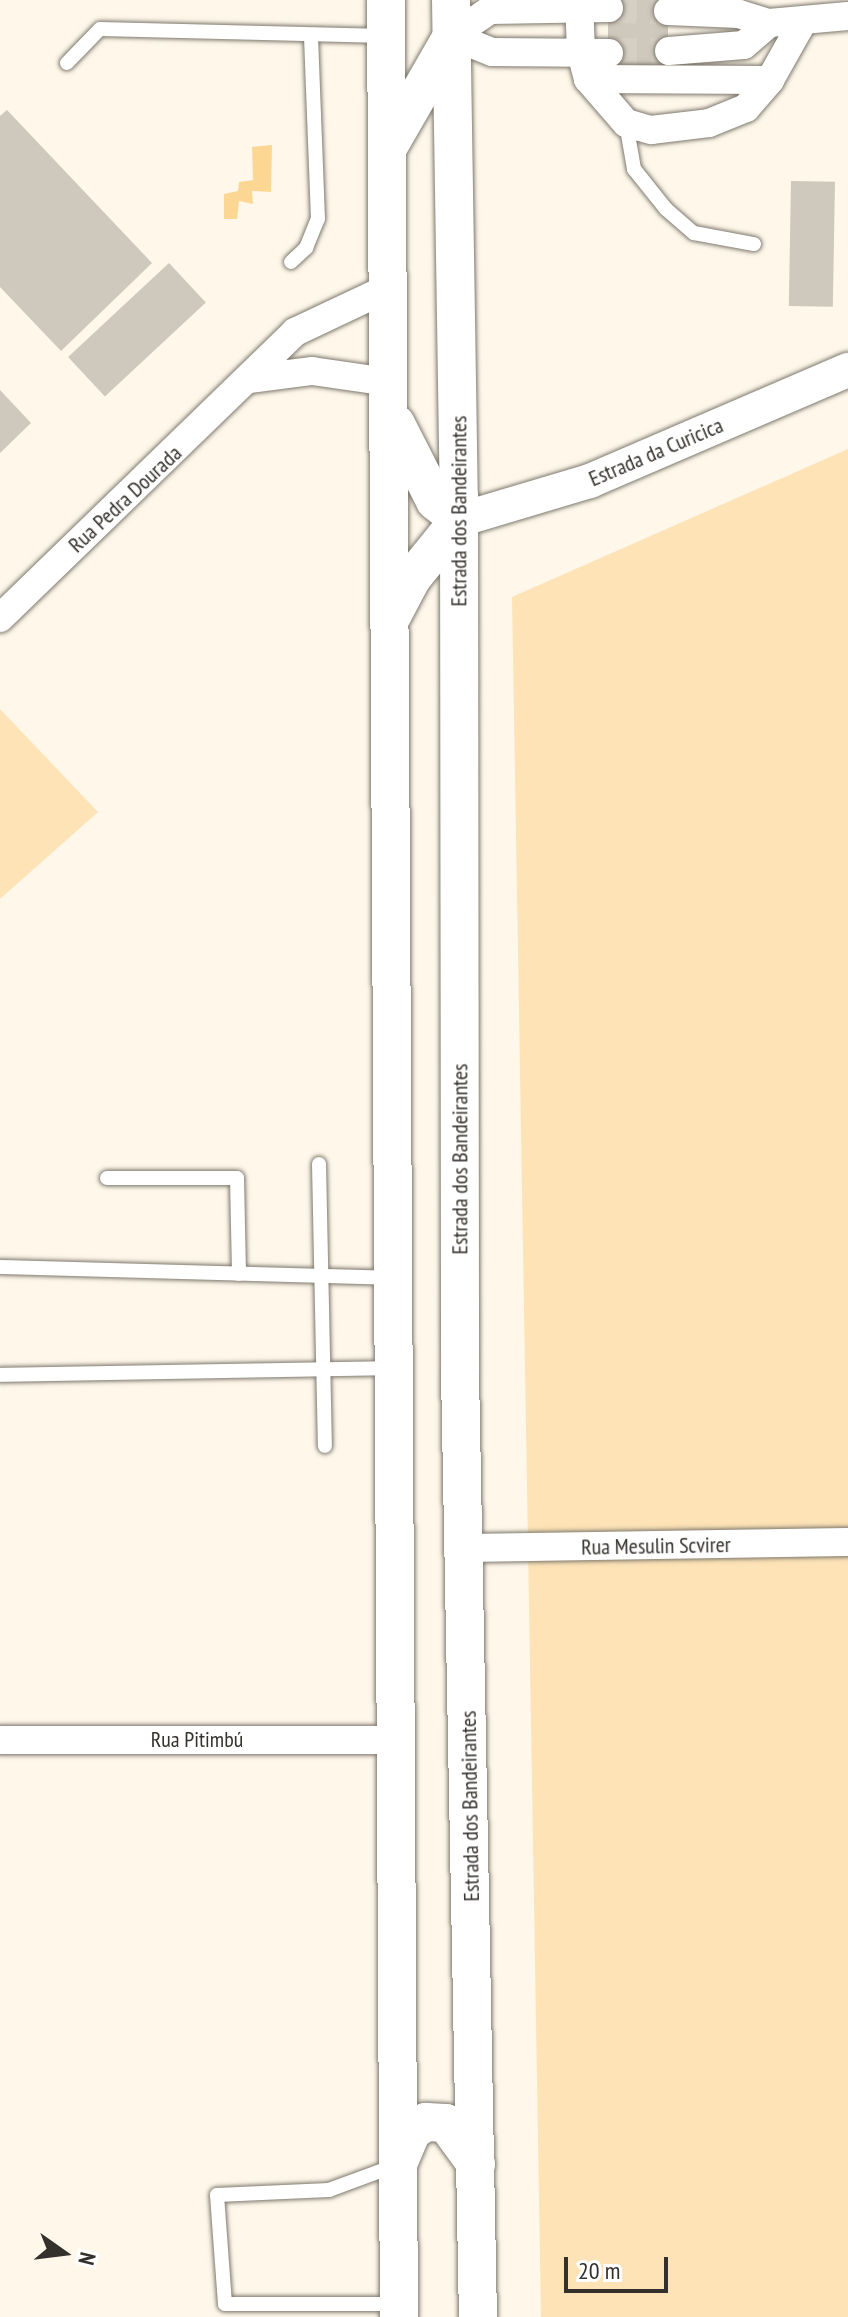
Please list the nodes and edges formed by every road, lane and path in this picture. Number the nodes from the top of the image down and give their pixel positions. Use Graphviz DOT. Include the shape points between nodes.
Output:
graph roads {
  1 [pos="427,0"];
  2 [pos="834,0"];
  3 [pos="590,5"];
  4 [pos="668,11"];
  5 [pos="766,11"];
  6 [pos="848,16"];
  7 [pos="386,18"];
  8 [pos="452,18"];
  9 [pos="802,23"];
  10 [pos="311,38"];
  11 [pos="669,51"];
  12 [pos="593,61"];
  13 [pos="67,63"];
  14 [pos="770,80"];
  15 [pos="626,123"];
  16 [pos="387,151"];
  17 [pos="754,244"];
  18 [pos="291,262"];
  19 [pos="384,290"];
  20 [pos="848,370"];
  21 [pos="249,379"];
  22 [pos="389,396"];
  23 [pos="459,520"];
  24 [pos="0,618"];
  25 [pos="391,619"];
  26 [pos="319,1164"];
  27 [pos="107,1178"];
  28 [pos="0,1267"];
  29 [pos="239,1274"];
  30 [pos="323,1277"];
  31 [pos="394,1279"];
  32 [pos="325,1367"];
  33 [pos="393,1368"];
  34 [pos="0,1375"];
  35 [pos="325,1446"];
  36 [pos="848,1542"];
  37 [pos="465,1548"];
  38 [pos="0,1740"];
  39 [pos="394,1740"];
  40 [pos="398,2164"];
  41 [pos="476,2164"];
  42 [pos="399,2311"];
  43 [pos="478,2317"];
  1 -- 8 [label="main road"];
  2 -- 9 [label="lane"];
  3 -- 8 [label="street" via="490,10"];
  3 -- 12 [label="street"];
  4 -- 5 [label="street"];
  5 -- 9 [label="street"];
  5 -- 11 [label="street" via="744,45"];
  6 -- 9 [label="street"];
  7 -- 10 [label="lane"];
  7 -- 16 [label="main road"];
  8 -- 12 [label="street" via="492,52"];
  8 -- 16 [label="main road"];
  8 -- 23 [label="main road, Estrada dos Bandeirantes"];
  9 -- 14 [label="street"];
  10 -- 13 [label="lane" via="100,29"];
  10 -- 18 [label="lane" via="318,219 306,248"];
  12 -- 14 [label="street"];
  12 -- 15 [label="street"];
  14 -- 15 [label="street" via="746,108 709,123 651,130"];
  15 -- 17 [label="lane" via="634,169 666,209 694,233"];
  16 -- 19 [label="main road"];
  19 -- 21 [label="street, Rua Pedra Dourada" via="295,332"];
  19 -- 22 [label="main road"];
  20 -- 23 [label="street, Estrada da Curicica" via="590,481"];
  21 -- 22 [label="street" via="312,371"];
  21 -- 24 [label="street, Rua Pedra Dourada"];
  22 -- 23 [label="main road" via="435,501"];
  22 -- 25 [label="main road"];
  23 -- 25 [label="main road" via="412,578"];
  23 -- 37 [label="main road, Estrada dos Bandeirantes"];
  25 -- 31 [label="main road"];
  26 -- 30 [label="lane"];
  27 -- 29 [label="lane" via="237,1178"];
  28 -- 29 [label="lane"];
  29 -- 30 [label="lane"];
  30 -- 31 [label="lane"];
  30 -- 32 [label="lane"];
  31 -- 33 [label="main road"];
  32 -- 33 [label="lane"];
  32 -- 34 [label="lane"];
  32 -- 35 [label="lane"];
  33 -- 39 [label="main road"];
  36 -- 37 [label="street, Rua Mesulin Scvirer"];
  37 -- 41 [label="main road, Estrada dos Bandeirantes"];
  38 -- 39 [label="street, Rua Pitimbú"];
  39 -- 40 [label="main road"];
  40 -- 41 [label="main road" via="412,2131 426,2122 446,2123"];
  40 -- 42 [label="main road"];
  40 -- 42 [label="lane" via="329,2190 217,2195 225,2304"];
  41 -- 43 [label="main road, Estrada dos Bandeirantes"];
}
